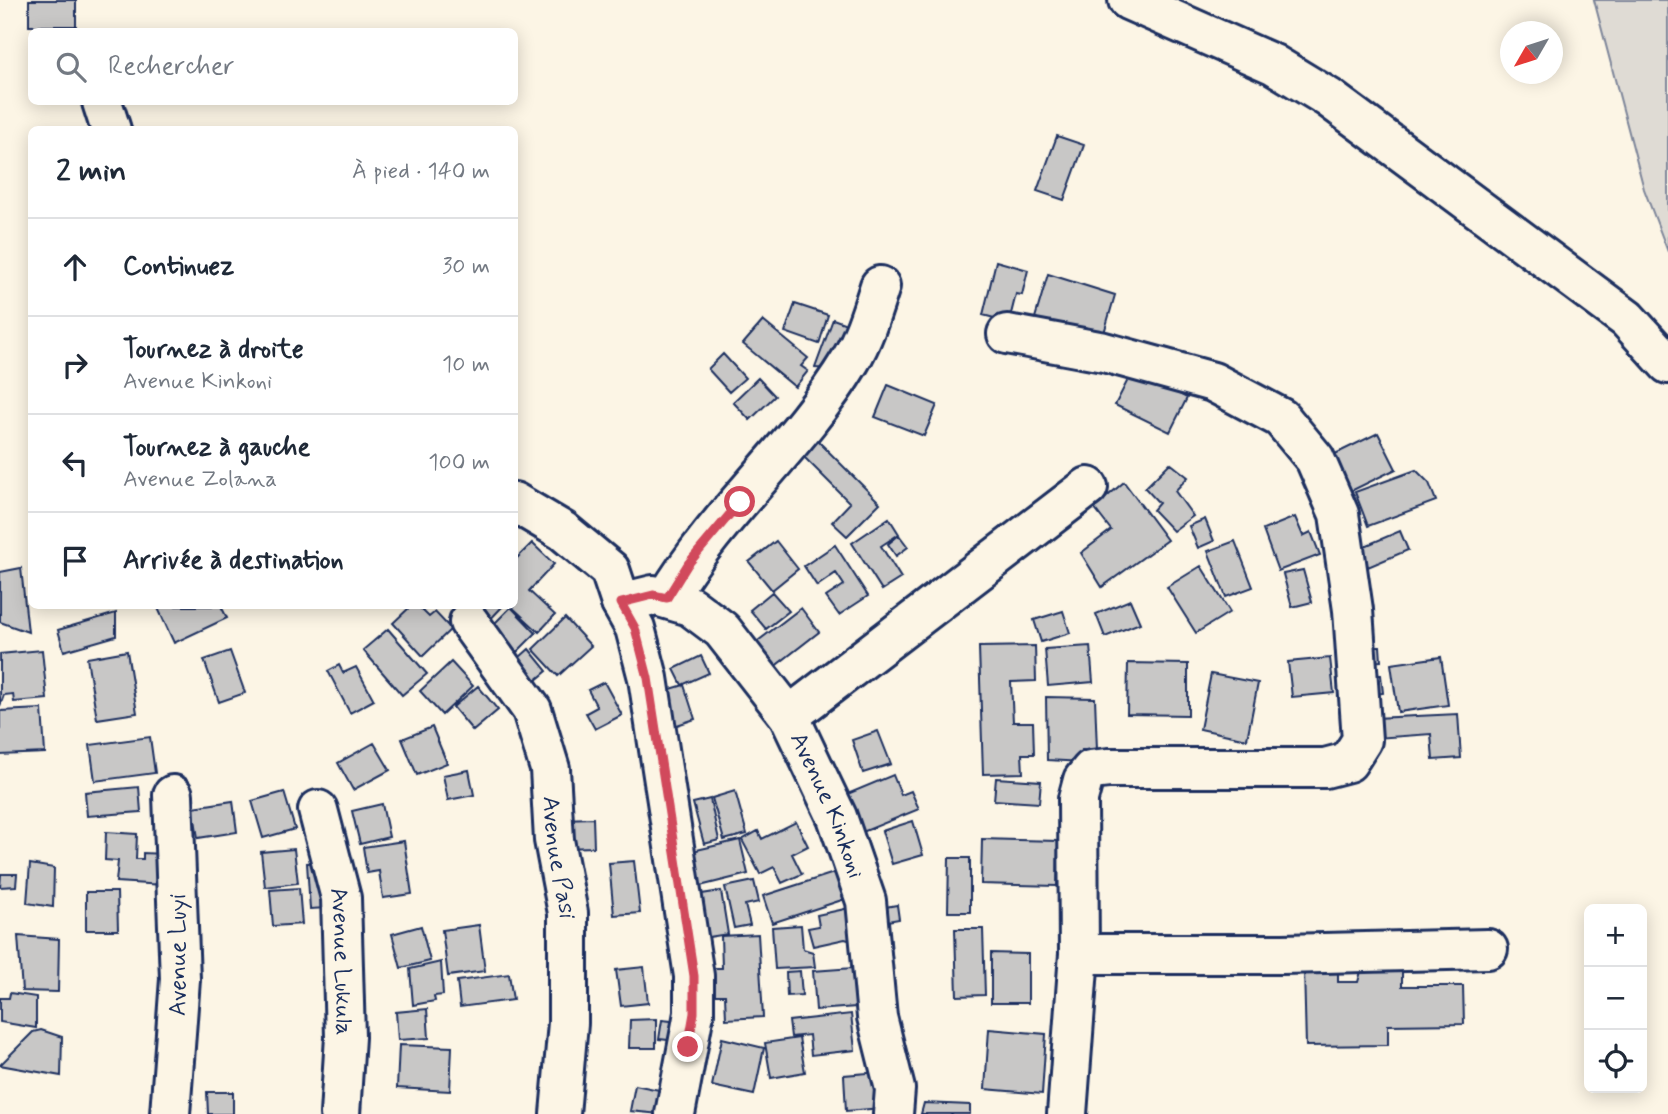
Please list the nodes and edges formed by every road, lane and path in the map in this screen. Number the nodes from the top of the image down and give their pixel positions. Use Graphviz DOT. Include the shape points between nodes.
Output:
graph roads {
  1 [pos="1128,0"];
  2 [pos="103,105"];
  3 [pos="110,126"];
  4 [pos="880,286"];
  5 [pos="1007,334"];
  6 [pos="1668,364"];
  7 [pos="1088,487"];
  8 [pos="518,504"];
  9 [pos="667,598"];
  10 [pos="621,603"];
  11 [pos="469,622"];
  12 [pos="789,716"];
  13 [pos="173,795"];
  14 [pos="318,810"];
  15 [pos="1488,949"];
  16 [pos="1079,954"];
  17 [pos="170,1114"];
  18 [pos="340,1114"];
  19 [pos="560,1114"];
  20 [pos="675,1114"];
  21 [pos="893,1114"];
  22 [pos="1068,1114"];
  1 -- 6 [label="street" via="1273,64 1328,98 1627,318"];
  2 -- 3 [label="street"];
  4 -- 9 [label="street" via="851,360 788,447 688,564"];
  5 -- 16 [label="street" via="1104,352 1213,382 1281,418 1315,459 1339,514 1353,610 1362,740 1348,762 1325,768 1110,768 1091,770 1083,780 1078,799"];
  7 -- 12 [label="street"];
  8 -- 10 [label="street" via="563,531 610,570"];
  9 -- 10 [label="street, Avenue Kinkoni" via="653,595"];
  9 -- 12 [label="street, Avenue Kinkoni" via="690,606 722,630"];
  10 -- 20 [label="street" via="635,628 648,678 694,976 694,1013"];
  11 -- 19 [label="street, Avenue Pasi" via="532,710 550,769 554,841 568,913 568,1023"];
  12 -- 21 [label="street, Avenue Kinkoni" via="837,817 866,901 877,1017 895,1088"];
  13 -- 17 [label="street, Avenue Luyi" via="180,979"];
  14 -- 18 [label="street, Avenue Lukula" via="341,898 345,1037"];
  15 -- 16 [label="street"];
  16 -- 22 [label="street"];
}
